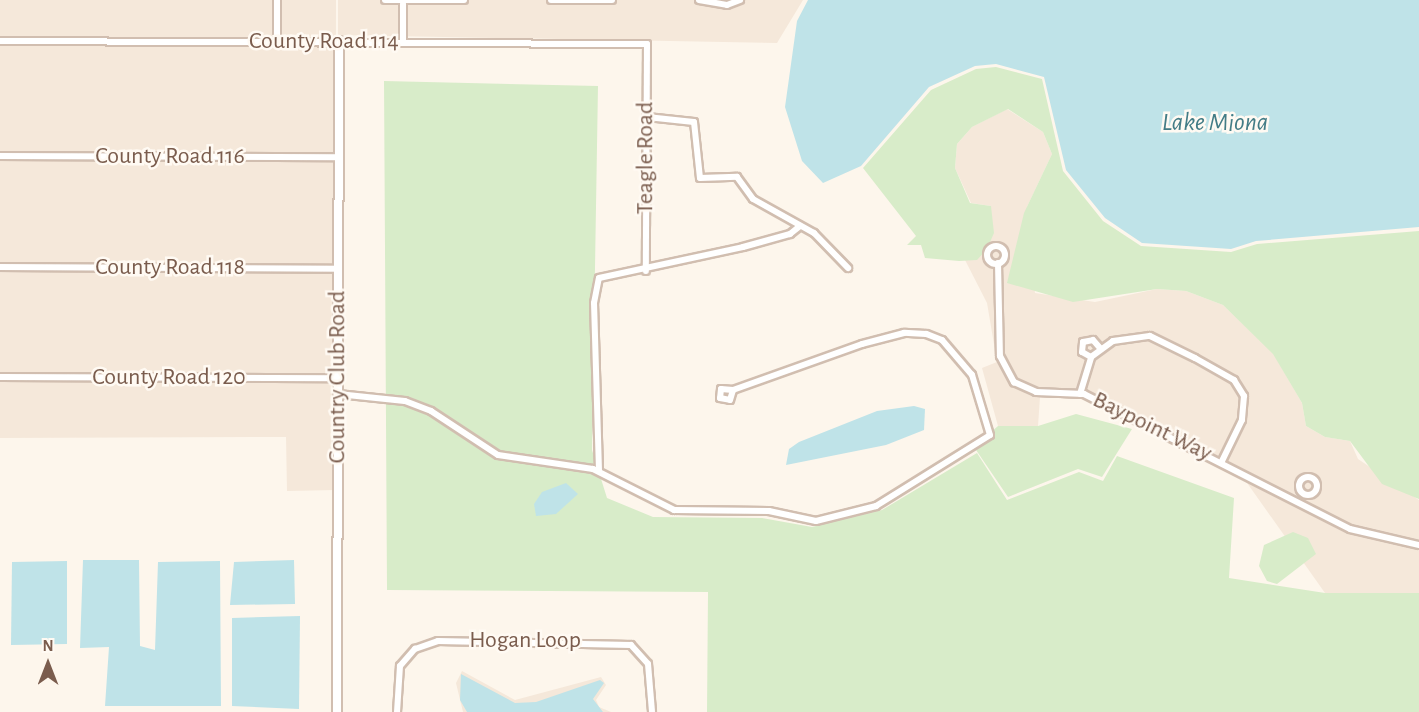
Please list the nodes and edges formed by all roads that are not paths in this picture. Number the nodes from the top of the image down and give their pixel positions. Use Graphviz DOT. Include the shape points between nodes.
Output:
graph roads {
  1 [pos="277,0"];
  2 [pos="386,0"];
  3 [pos="464,0"];
  4 [pos="551,0"];
  5 [pos="612,0"];
  6 [pos="699,0"];
  7 [pos="740,0"];
  8 [pos="403,4"];
  9 [pos="0,41"];
  10 [pos="339,41"];
  11 [pos="277,42"];
  12 [pos="403,42"];
  13 [pos="647,44"];
  14 [pos="647,117"];
  15 [pos="0,156"];
  16 [pos="340,157"];
  17 [pos="800,226"];
  18 [pos="998,263"];
  19 [pos="0,267"];
  20 [pos="848,268"];
  21 [pos="339,269"];
  22 [pos="646,271"];
  23 [pos="1100,348"];
  24 [pos="1091,357"];
  25 [pos="0,377"];
  26 [pos="338,378"];
  27 [pos="733,390"];
  28 [pos="338,394"];
  29 [pos="1080,394"];
  30 [pos="1222,461"];
  31 [pos="599,471"];
  32 [pos="1303,494"];
  33 [pos="1299,501"];
  34 [pos="1419,545"];
  35 [pos="337,712"];
  36 [pos="397,712"];
  37 [pos="652,712"];
  1 -- 11 [label="street"];
  2 -- 8 [label="street"];
  3 -- 8 [label="street"];
  4 -- 5 [label="street"];
  6 -- 7 [label="street" via="728,4"];
  8 -- 12 [label="street"];
  9 -- 11 [label="street, County Road 114"];
  10 -- 11 [label="street, County Road 114"];
  10 -- 12 [label="street, County Road 114"];
  10 -- 16 [label="street, Country Club Road"];
  12 -- 13 [label="street, County Road 114"];
  13 -- 14 [label="street, Teagle Road"];
  14 -- 17 [label="street" via="694,122 700,178 731,174 758,202"];
  14 -- 22 [label="street, Teagle Road"];
  15 -- 16 [label="street, County Road 116"];
  16 -- 21 [label="street, Country Club Road"];
  17 -- 20 [label="street"];
  17 -- 22 [label="street" via="790,234"];
  18 -- 29 [label="street, Baypoint Way" via="998,328 1006,372 1030,391"];
  19 -- 21 [label="street, County Road 118"];
  21 -- 26 [label="street, Country Club Road"];
  22 -- 31 [label="street" via="607,272 595,287"];
  23 -- 24 [label="street"];
  23 -- 24 [label="street" via="1094,340 1083,342 1082,352"];
  23 -- 30 [label="street" via="1131,336 1150,336 1234,380 1245,407"];
  24 -- 29 [label="street"];
  25 -- 26 [label="street, County Road 120"];
  26 -- 28 [label="street, Country Club Road"];
  27 -- 31 [label="street" via="862,344 904,333 926,334 942,340 972,375 990,435 876,506 816,521 769,511 674,510"];
  28 -- 31 [label="street" via="405,401 498,455"];
  28 -- 35 [label="street, Country Club Road"];
  29 -- 30 [label="street, Baypoint Way"];
  30 -- 33 [label="street, Baypoint Way"];
  32 -- 33 [label="street"];
  33 -- 34 [label="street, Baypoint Way" via="1350,530"];
  36 -- 37 [label="street, Hogan Loop" via="400,666 415,649 438,641 631,645 648,664"];
}
